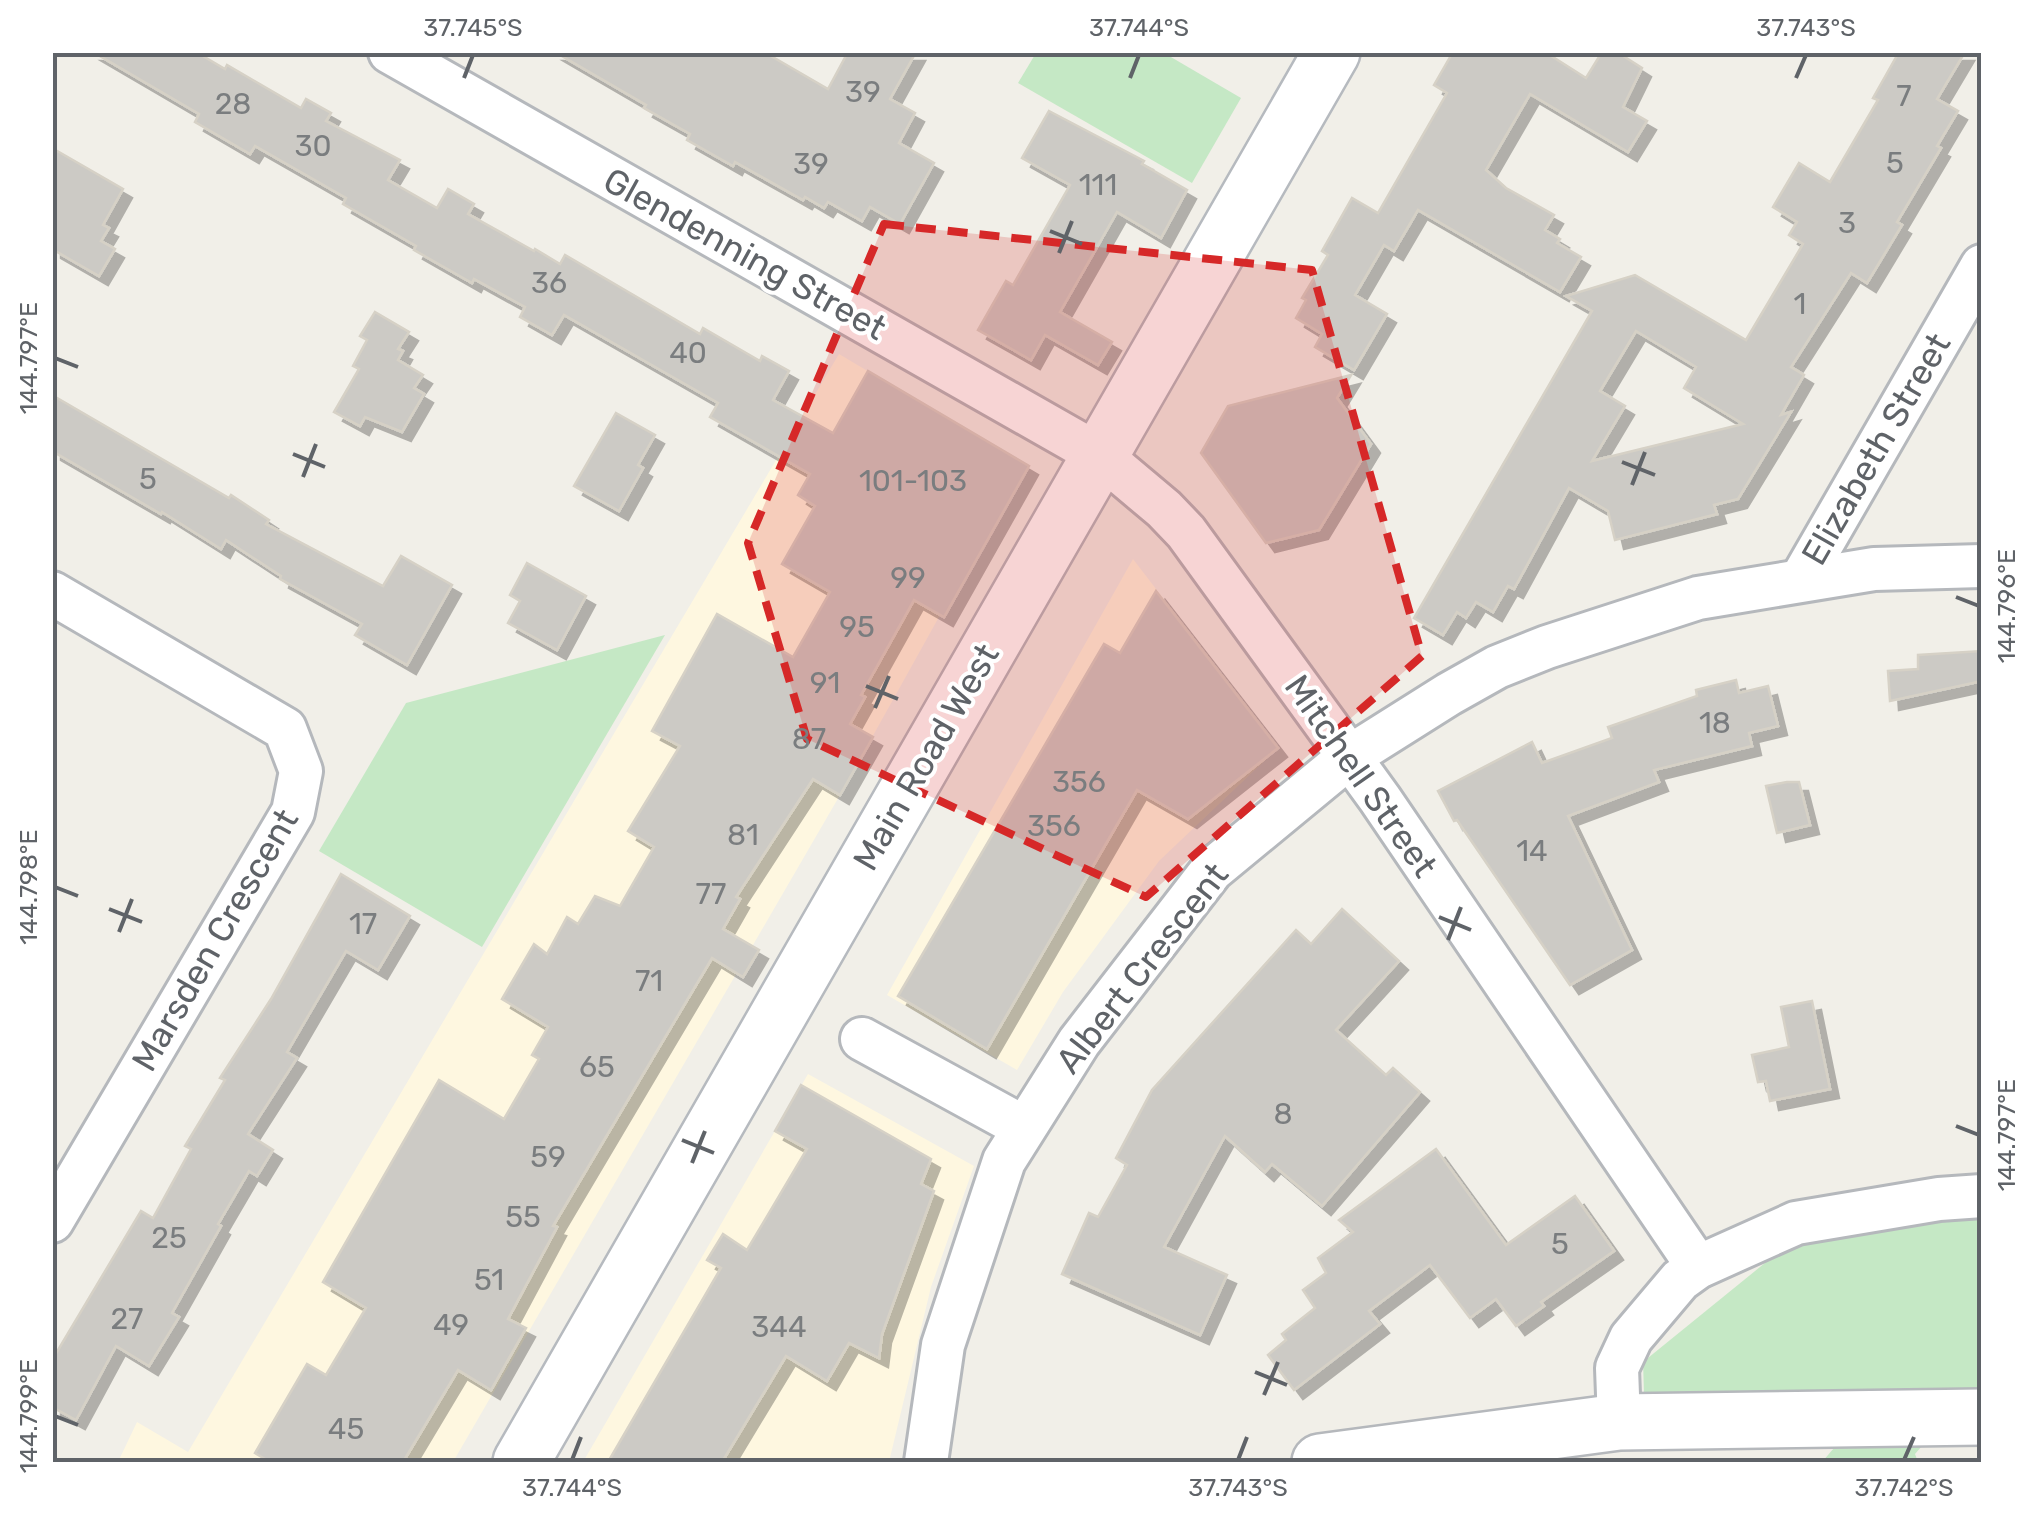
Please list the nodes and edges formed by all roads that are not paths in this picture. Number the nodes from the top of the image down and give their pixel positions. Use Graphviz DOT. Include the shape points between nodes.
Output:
graph roads {
  1 [pos="390,52"];
  2 [pos="1332,52"];
  3 [pos="1982,266"];
  4 [pos="1101,456"];
  5 [pos="1982,566"];
  6 [pos="1801,580"];
  7 [pos="52,593"];
  8 [pos="1349,757"];
  9 [pos="862,1039"];
  10 [pos="1023,1127"];
  11 [pos="1982,1196"];
  12 [pos="52,1221"];
  13 [pos="1698,1267"];
  14 [pos="1982,1417"];
  15 [pos="1619,1422"];
  16 [pos="521,1462"];
  17 [pos="926,1462"];
  18 [pos="1320,1462"];
  1 -- 4 [label="street, Glendenning Street"];
  2 -- 4 [label="main road, Main Road West"];
  3 -- 6 [label="street, Elizabeth Street"];
  4 -- 8 [label="street, Mitchell Street" via="1186,532"];
  4 -- 16 [label="main road, Main Road West"];
  5 -- 6 [label="street, Albert Crescent" via="1874,569"];
  6 -- 8 [label="street, Albert Crescent" via="1698,598 1546,647 1449,694"];
  7 -- 12 [label="street, Marsden Crescent" via="285,729 301,771 293,812"];
  8 -- 10 [label="street, Albert Crescent" via="1212,870 1079,1042"];
  8 -- 13 [label="street, Mitchell Street"];
  9 -- 10 [label="street"];
  10 -- 17 [label="street, Albert Crescent" via="1004,1161 943,1345"];
  11 -- 13 [label="street" via="1796,1222"];
  13 -- 15 [label="street" via="1631,1338 1616,1368"];
  14 -- 15 [label="main road"];
  15 -- 18 [label="main road"];
}
